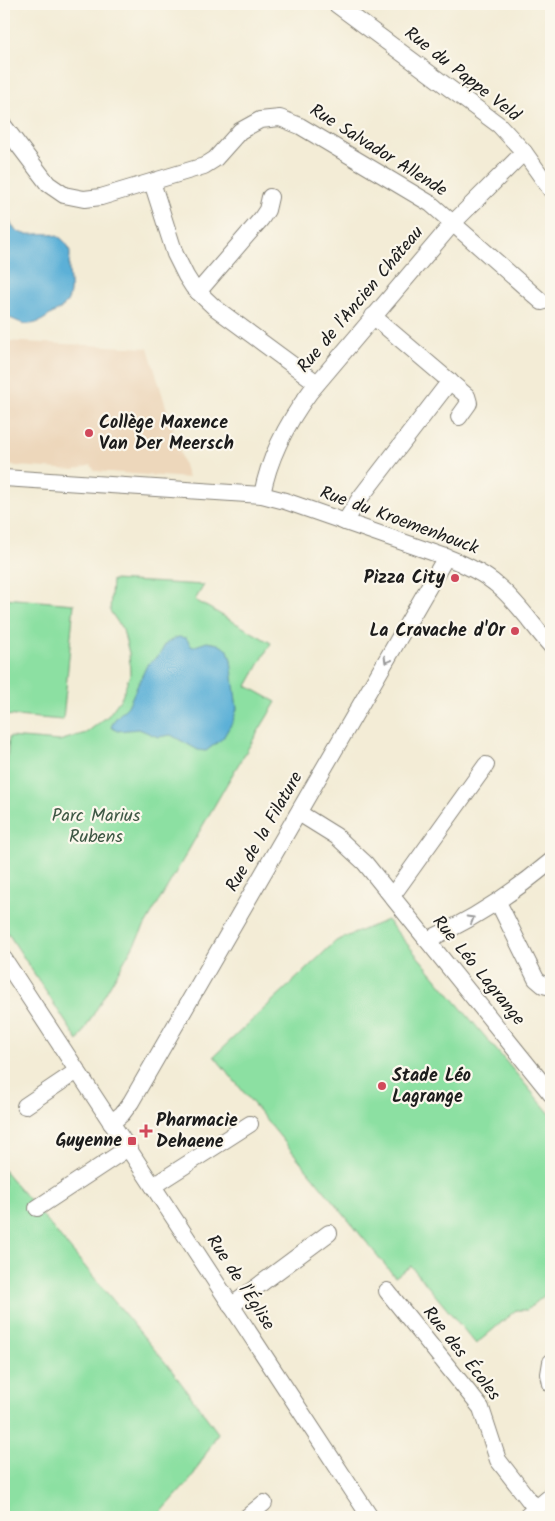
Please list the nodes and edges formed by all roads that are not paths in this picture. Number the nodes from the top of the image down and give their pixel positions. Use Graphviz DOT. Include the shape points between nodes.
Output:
graph roads {
  1 [pos="336,4"];
  2 [pos="4,126"];
  3 [pos="524,152"];
  4 [pos="152,182"];
  5 [pos="551,190"];
  6 [pos="270,197"];
  7 [pos="453,224"];
  8 [pos="198,292"];
  9 [pos="542,302"];
  10 [pos="373,316"];
  11 [pos="450,381"];
  12 [pos="317,383"];
  13 [pos="458,417"];
  14 [pos="4,478"];
  15 [pos="262,495"];
  16 [pos="345,522"];
  17 [pos="446,557"];
  18 [pos="551,646"];
  19 [pos="486,765"];
  20 [pos="299,812"];
  21 [pos="551,861"];
  22 [pos="392,896"];
  23 [pos="498,902"];
  24 [pos="427,940"];
  25 [pos="4,958"];
  26 [pos="551,987"];
  27 [pos="77,1071"];
  28 [pos="551,1094"];
  29 [pos="25,1106"];
  30 [pos="111,1122"];
  31 [pos="250,1124"];
  32 [pos="128,1148"];
  33 [pos="153,1186"];
  34 [pos="37,1208"];
  35 [pos="329,1233"];
  36 [pos="387,1291"];
  37 [pos="231,1306"];
  38 [pos="551,1362"];
  39 [pos="551,1384"];
  40 [pos="551,1496"];
  41 [pos="264,1503"];
  42 [pos="531,1513"];
  43 [pos="364,1515"];
  44 [pos="247,1517"];
  1 -- 3 [label="street, Rue du Pappe Veld" via="493,120"];
  2 -- 4 [label="street, Rue Salvador Allende" via="39,173 64,195 90,199"];
  3 -- 5 [label="street, Rue du Pappe Veld"];
  3 -- 7 [label="street, Rue de l'Ancien Château"];
  4 -- 7 [label="street, Rue Salvador Allende" via="204,166 246,126 260,120 280,118 300,126 425,200"];
  4 -- 8 [label="street" via="175,254"];
  6 -- 8 [label="street" via="261,220"];
  7 -- 9 [label="street, Rue Salvador Allende"];
  7 -- 10 [label="street, Rue de l'Ancien Château"];
  8 -- 12 [label="street" via="219,312"];
  10 -- 11 [label="street"];
  10 -- 12 [label="street, Rue de l'Ancien Château"];
  11 -- 13 [label="street" via="469,401"];
  11 -- 16 [label="street"];
  12 -- 15 [label="street, Rue de l'Ancien Château" via="294,414 281,439"];
  14 -- 15 [label="street, Rue du Kroemenhouck"];
  15 -- 16 [label="street, Rue du Kroemenhouck"];
  16 -- 17 [label="street, Rue du Kroemenhouck"];
  17 -- 18 [label="street, Rue du Kroemenhouck" via="472,568 498,586"];
  17 -- 20 [label="street, Rue de la Filature, one-way"];
  19 -- 22 [label="street"];
  20 -- 22 [label="street, Rue Léo Lagrange" via="351,849"];
  20 -- 30 [label="street, Rue de la Filature" via="131,1102"];
  21 -- 23 [label="street"];
  22 -- 24 [label="street, Rue Léo Lagrange"];
  24 -- 23 [label="street, one-way" via="466,922"];
  23 -- 26 [label="street" via="536,979"];
  24 -- 28 [label="street, Rue Léo Lagrange"];
  25 -- 27 [label="street, Rue de l'Église"];
  27 -- 29 [label="street"];
  27 -- 30 [label="street, Rue de l'Église"];
  30 -- 32 [label="street, Rue de l'Église"];
  31 -- 33 [label="street"];
  32 -- 33 [label="street, Rue de l'Église"];
  32 -- 34 [label="street"];
  33 -- 37 [label="street, Rue de l'Église"];
  35 -- 37 [label="street"];
  36 -- 42 [label="street, Rue des Écoles" via="481,1408 498,1460"];
  37 -- 43 [label="street, Rue de l'Église"];
  38 -- 39 [label="street"];
  40 -- 42 [label="street"];
  41 -- 44 [label="street"];
}
